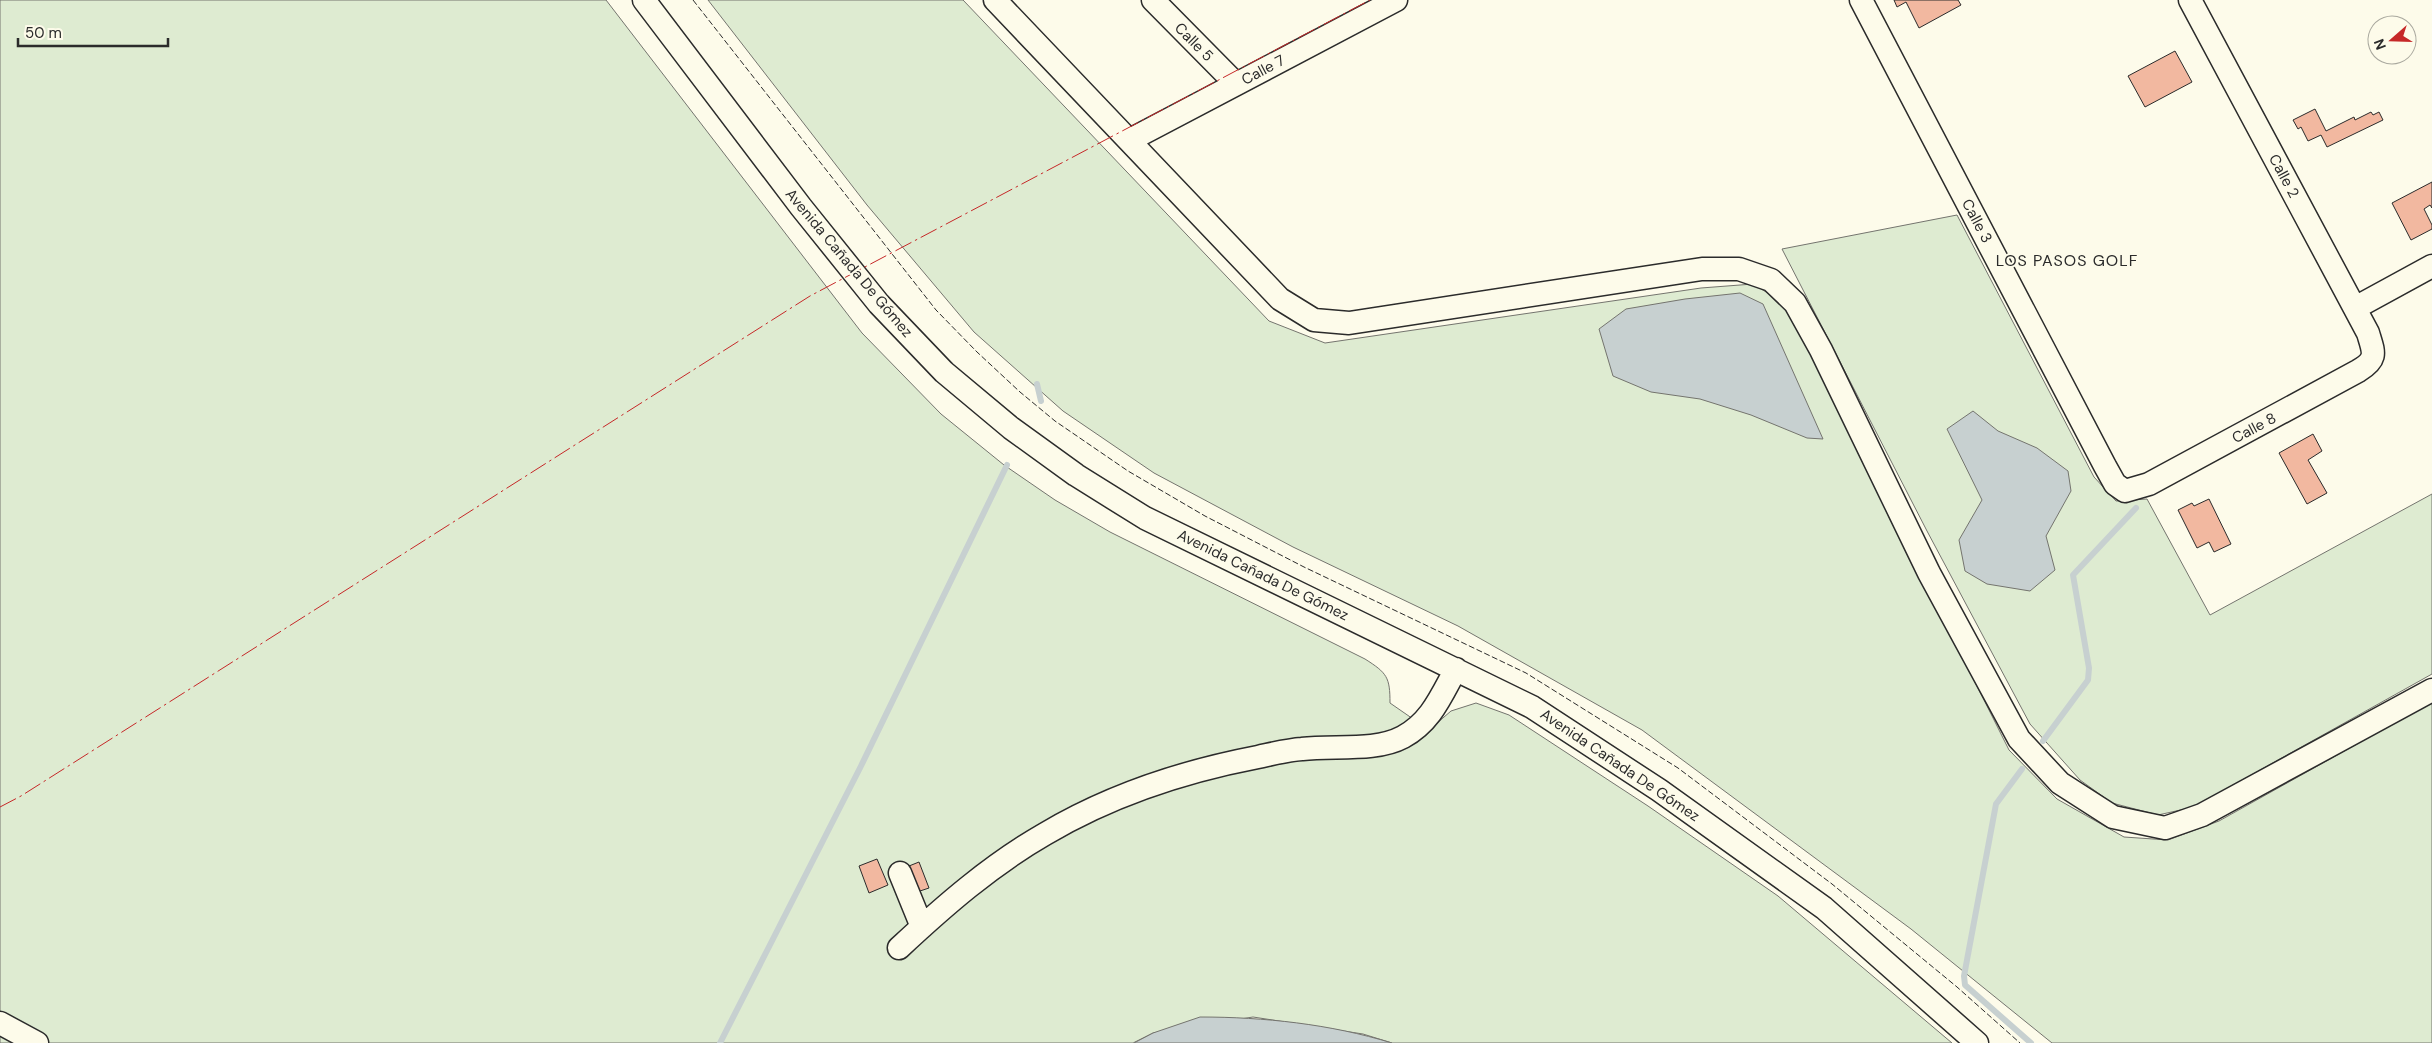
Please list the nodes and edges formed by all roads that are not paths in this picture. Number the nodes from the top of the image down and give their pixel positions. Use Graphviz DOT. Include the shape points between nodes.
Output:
graph roads {
  1 [pos="644,0"];
  2 [pos="995,0"];
  3 [pos="1153,0"];
  4 [pos="1396,0"];
  5 [pos="1861,0"];
  6 [pos="2190,0"];
  7 [pos="1236,84"];
  8 [pos="1130,140"];
  9 [pos="2432,266"];
  10 [pos="2355,308"];
  11 [pos="2374,353"];
  12 [pos="2126,491"];
  13 [pos="1456,669"];
  14 [pos="2432,690"];
  15 [pos="900,873"];
  16 [pos="922,927"];
  17 [pos="899,948"];
  18 [pos="0,1022"];
  19 [pos="37,1043"];
  20 [pos="1978,1043"];
  1 -- 13 [label="street, Avenida Cañada De Gómez" via="879,304 944,372 1011,428 1076,475 1145,518"];
  2 -- 8 [label="street"];
  3 -- 7 [label="street, Calle 5"];
  4 -- 7 [label="street, Calle 7"];
  5 -- 12 [label="street, Calle 3" via="2105,466 2115,484"];
  6 -- 10 [label="street, Calle 2"];
  7 -- 8 [label="street, Calle 7"];
  8 -- 14 [label="street" via="1280,299 1314,320 1349,324 1702,269 1738,269 1771,280 1795,303 1822,350 1929,573 2019,739 2060,783 2113,816 2165,828 2202,815"];
  9 -- 10 [label="street"];
  10 -- 11 [label="street, Calle 2" via="2368,332"];
  11 -- 12 [label="street, Calle 8" via="2369,364 2358,371 2149,484"];
  13 -- 16 [label="street" via="1428,718 1402,737 1376,744 1301,749 1236,761 1111,801 1045,834 986,872"];
  13 -- 20 [label="street, Avenida Cañada De Gómez" via="1532,707 1667,795 1824,908"];
  15 -- 16 [label="street"];
  16 -- 17 [label="street"];
  18 -- 19 [label="street"];
}
